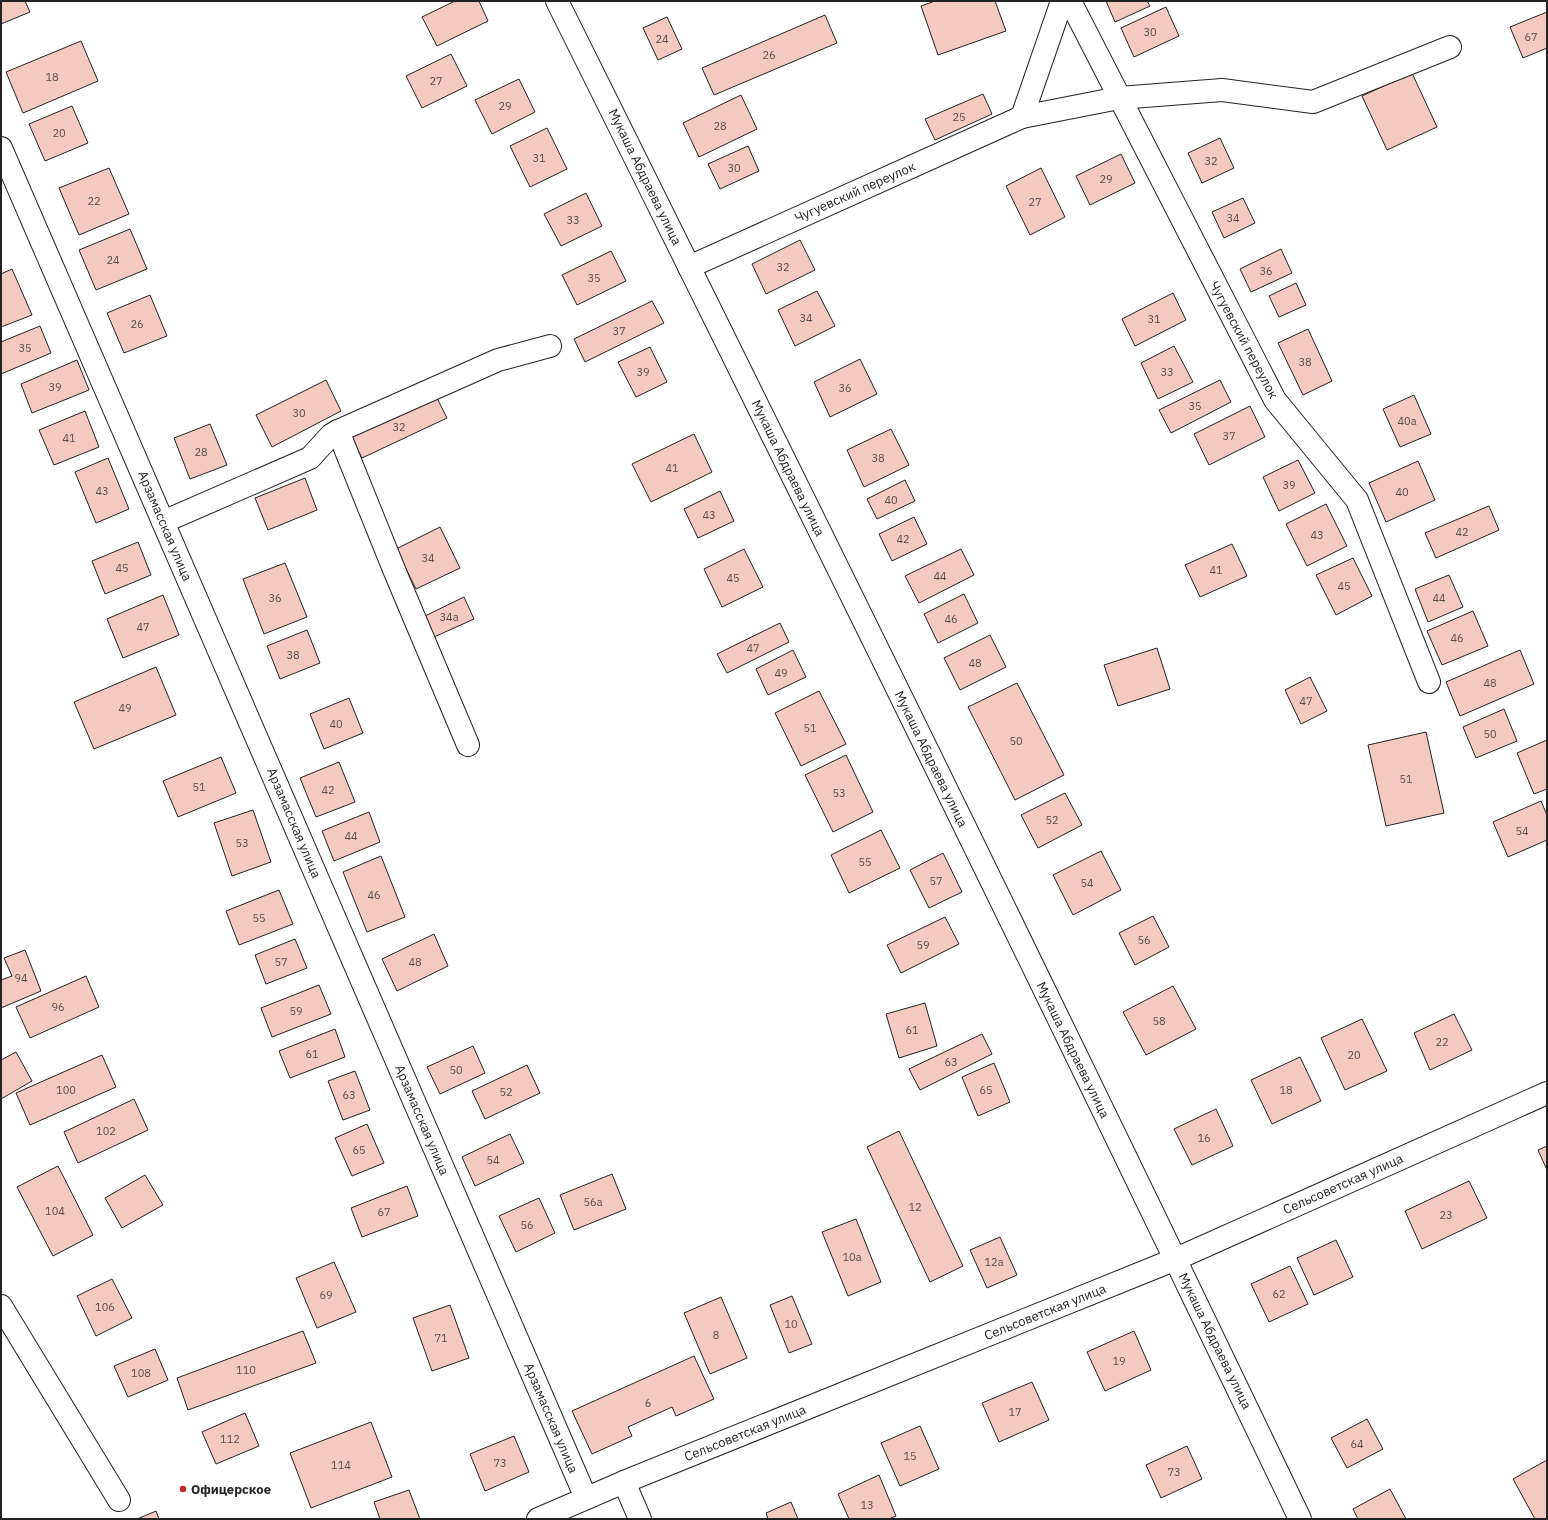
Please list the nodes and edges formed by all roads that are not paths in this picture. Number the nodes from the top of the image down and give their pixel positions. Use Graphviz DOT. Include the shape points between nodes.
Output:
graph roads {
  1 [pos="557,1"];
  2 [pos="1062,1"];
  3 [pos="1070,1"];
  4 [pos="1450,47"];
  5 [pos="1120,98"];
  6 [pos="1022,117"];
  7 [pos="1,148"];
  8 [pos="689,267"];
  9 [pos="550,346"];
  10 [pos="338,432"];
  11 [pos="163,522"];
  12 [pos="1429,682"];
  13 [pos="468,745"];
  14 [pos="1547,1093"];
  15 [pos="1176,1258"];
  16 [pos="1,1306"];
  17 [pos="624,1482"];
  18 [pos="586,1498"];
  19 [pos="118,1500"];
  20 [pos="538,1519"];
  21 [pos="640,1519"];
  22 [pos="1300,1519"];
  1 -- 8 [label="street, Мукаша Абдраева улица"];
  2 -- 6 [label="street"];
  3 -- 5 [label="street, Чугуевский переулок"];
  4 -- 5 [label="street" via="1313,102 1222,90"];
  5 -- 6 [label="street, Чугуевский переулок"];
  5 -- 12 [label="street, Чугуевский переулок" via="1275,400 1357,500"];
  6 -- 8 [label="street, Чугуевский переулок"];
  7 -- 11 [label="street, Арзамасская улица"];
  8 -- 15 [label="street, Мукаша Абдраева улица"];
  9 -- 10 [label="street" via="498,360"];
  10 -- 11 [label="street" via="331,435 310,458"];
  10 -- 13 [label="street"];
  11 -- 18 [label="street, Арзамасская улица"];
  14 -- 15 [label="street, Сельсоветская улица"];
  15 -- 17 [label="street, Сельсоветская улица"];
  15 -- 22 [label="street, Мукаша Абдраева улица"];
  16 -- 19 [label="street"];
  17 -- 18 [label="street, Сельсоветская улица"];
  17 -- 21 [label="street"];
  18 -- 20 [label="street, Сельсоветская улица"];
}
